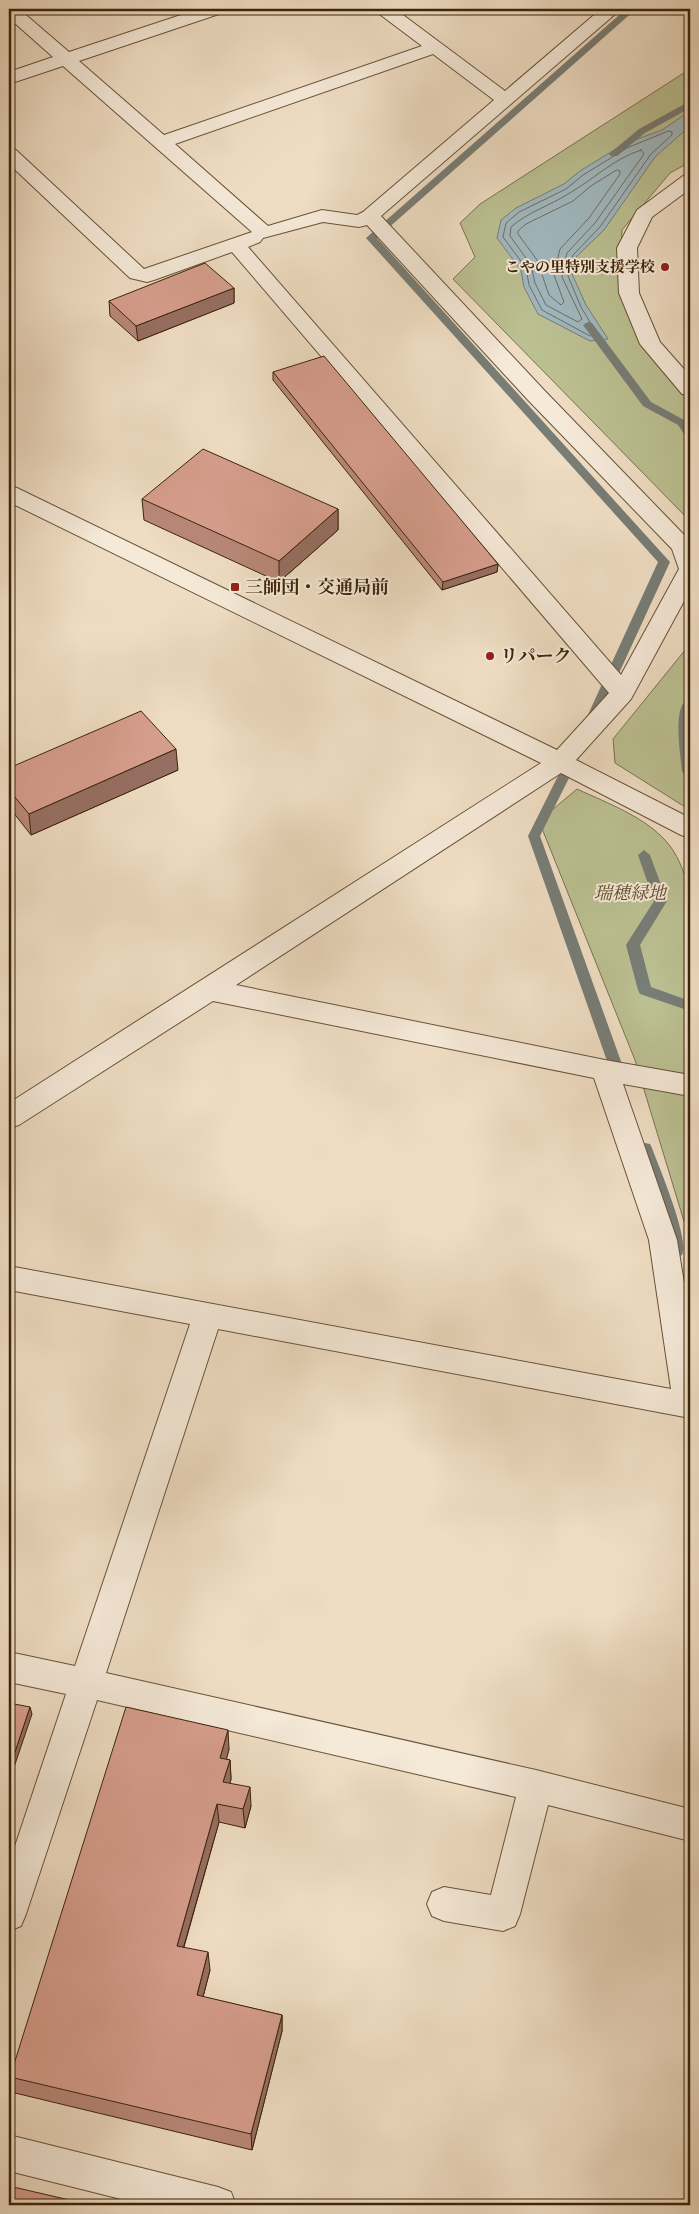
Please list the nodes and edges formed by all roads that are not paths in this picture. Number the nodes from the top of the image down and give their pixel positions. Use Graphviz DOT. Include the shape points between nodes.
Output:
graph roads {
  1 [pos="9,9"];
  2 [pos="216,9"];
  3 [pos="384,9"];
  4 [pos="612,9"];
  5 [pos="436,47"];
  6 [pos="64,58"];
  7 [pos="9,78"];
  8 [pos="504,99"];
  9 [pos="162,142"];
  10 [pos="9,154"];
  11 [pos="690,180"];
  12 [pos="370,216"];
  13 [pos="265,233"];
  14 [pos="235,244"];
  15 [pos="690,389"];
  16 [pos="9,493"];
  17 [pos="623,693"];
  18 [pos="560,762"];
  19 [pos="690,829"];
  20 [pos="209,990"];
  21 [pos="605,1070"];
  22 [pos="690,1085"];
  23 [pos="9,1117"];
  24 [pos="9,1278"];
  25 [pos="208,1314"];
  26 [pos="690,1405"];
  27 [pos="9,1667"];
  28 [pos="86,1683"];
  29 [pos="536,1786"];
  30 [pos="690,1825"];
  31 [pos="444,1904"];
  32 [pos="9,1914"];
  33 [pos="9,2153"];
  34 [pos="218,2205"];
  1 -- 6 [label="street"];
  2 -- 6 [label="street"];
  3 -- 5 [label="street"];
  4 -- 8 [label="street"];
  5 -- 8 [label="street"];
  5 -- 9 [label="street"];
  6 -- 7 [label="street"];
  6 -- 9 [label="street"];
  8 -- 12 [label="street"];
  9 -- 13 [label="street"];
  10 -- 14 [label="street" via="137,274 147,276"];
  11 -- 15 [label="street" via="644,214 627,248 629,293 650,344"];
  12 -- 13 [label="street" via="359,221 322,216"];
  12 -- 17 [label="street" via="682,546 690,569"];
  13 -- 14 [label="street"];
  14 -- 17 [label="street"];
  16 -- 18 [label="street"];
  17 -- 18 [label="street"];
  18 -- 19 [label="street"];
  18 -- 20 [label="street"];
  20 -- 21 [label="street"];
  20 -- 23 [label="street"];
  21 -- 22 [label="street"];
  21 -- 26 [label="street" via="663,1240"];
  24 -- 25 [label="street"];
  25 -- 26 [label="street"];
  25 -- 28 [label="street"];
  27 -- 28 [label="street"];
  28 -- 29 [label="street"];
  28 -- 32 [label="street"];
  29 -- 30 [label="street"];
  29 -- 31 [label="street" via="503,1914"];
  33 -- 34 [label="street"];
}
